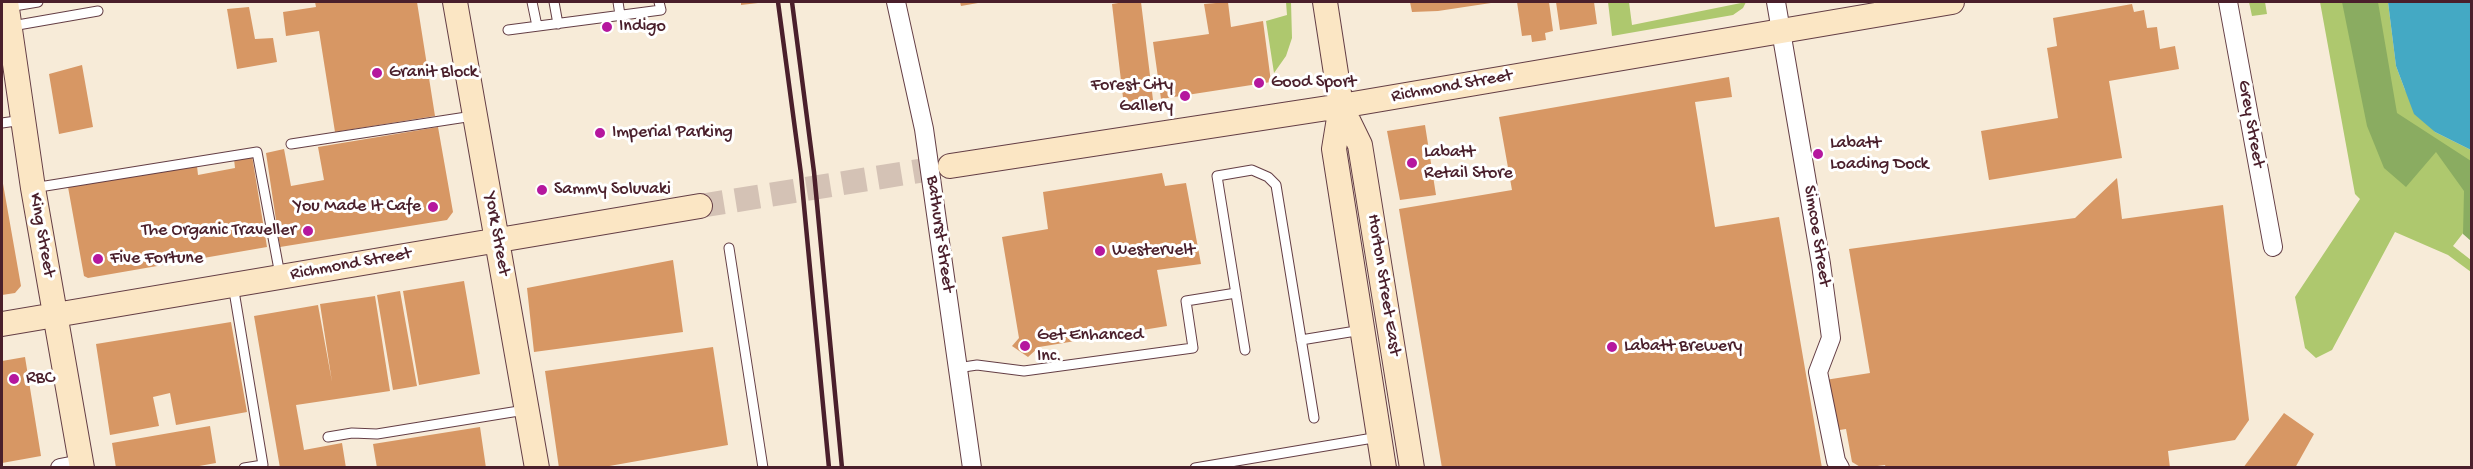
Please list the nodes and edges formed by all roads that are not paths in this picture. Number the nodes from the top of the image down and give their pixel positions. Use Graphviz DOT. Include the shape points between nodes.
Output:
graph roads {
  1 [pos="38,2"];
  2 [pos="455,2"];
  3 [pos="532,2"];
  4 [pos="554,2"];
  5 [pos="618,2"];
  6 [pos="659,2"];
  7 [pos="896,2"];
  8 [pos="1325,2"];
  9 [pos="1776,2"];
  10 [pos="1952,2"];
  11 [pos="2228,2"];
  12 [pos="98,11"];
  13 [pos="7,12"];
  14 [pos="621,15"];
  15 [pos="558,24"];
  16 [pos="537,26"];
  17 [pos="508,30"];
  18 [pos="1781,31"];
  19 [pos="1341,106"];
  20 [pos="473,116"];
  21 [pos="12,122"];
  22 [pos="291,144"];
  23 [pos="950,166"];
  24 [pos="33,188"];
  25 [pos="700,206"];
  26 [pos="497,239"];
  27 [pos="2273,247"];
  28 [pos="729,248"];
  29 [pos="280,277"];
  30 [pos="233,285"];
  31 [pos="1236,293"];
  32 [pos="56,315"];
  33 [pos="2,324"];
  34 [pos="1362,330"];
  35 [pos="1301,340"];
  36 [pos="1245,350"];
  37 [pos="957,368"];
  38 [pos="526,410"];
  39 [pos="1314,417"];
  40 [pos="328,437"];
  41 [pos="1379,437"];
  42 [pos="74,466"];
  43 [pos="244,468"];
  44 [pos="537,468"];
  45 [pos="763,468"];
  46 [pos="972,468"];
  47 [pos="1195,468"];
  48 [pos="1384,468"];
  49 [pos="1412,468"];
  50 [pos="1840,468"];
  1 -- 13 [label="lane"];
  2 -- 20 [label="main road, York Street"];
  3 -- 16 [label="lane"];
  4 -- 15 [label="lane"];
  5 -- 14 [label="lane"];
  6 -- 14 [label="lane" via="660,10"];
  7 -- 37 [label="street, Bathurst Street" via="924,129"];
  8 -- 19 [label="main road, Horton Street East"];
  9 -- 18 [label="street, Simcoe Street"];
  10 -- 18 [label="main road, Richmond Street"];
  11 -- 27 [label="street, Grey Street"];
  12 -- 13 [label="lane"];
  13 -- 21 [label="main road, King Street"];
  14 -- 15 [label="lane"];
  15 -- 16 [label="lane"];
  16 -- 17 [label="lane"];
  18 -- 19 [label="main road, Richmond Street"];
  18 -- 50 [label="street, Simcoe Street" via="1831,338 1818,372"];
  19 -- 23 [label="main road, Richmond Street"];
  19 -- 34 [label="main road, Horton Street East" via="1334,149"];
  19 -- 49 [label="main road, Horton Street East" via="1360,145"];
  20 -- 22 [label="lane"];
  20 -- 26 [label="main road, York Street"];
  21 -- 24 [label="main road, King Street"];
  24 -- 29 [label="lane" via="257,152"];
  24 -- 32 [label="main road, King Street"];
  25 -- 26 [label="main road, Richmond Street"];
  26 -- 29 [label="main road, Richmond Street"];
  26 -- 38 [label="main road, York Street"];
  28 -- 45 [label="lane"];
  29 -- 30 [label="main road, Richmond Street"];
  30 -- 32 [label="main road, Richmond Street"];
  30 -- 43 [label="lane" via="263,465"];
  31 -- 35 [label="lane" via="1217,176 1252,171 1269,177 1276,185"];
  31 -- 36 [label="lane"];
  31 -- 37 [label="lane" via="1186,301 1193,348 1024,371 977,365"];
  32 -- 33 [label="main road, Richmond Street"];
  32 -- 42 [label="main road, King Street"];
  34 -- 35 [label="lane"];
  34 -- 41 [label="main road, Horton Street East"];
  35 -- 39 [label="lane"];
  37 -- 46 [label="street, Bathurst Street"];
  38 -- 40 [label="lane" via="377,434"];
  38 -- 44 [label="main road, York Street"];
  41 -- 47 [label="lane"];
  41 -- 48 [label="main road, Horton Street East"];
}
